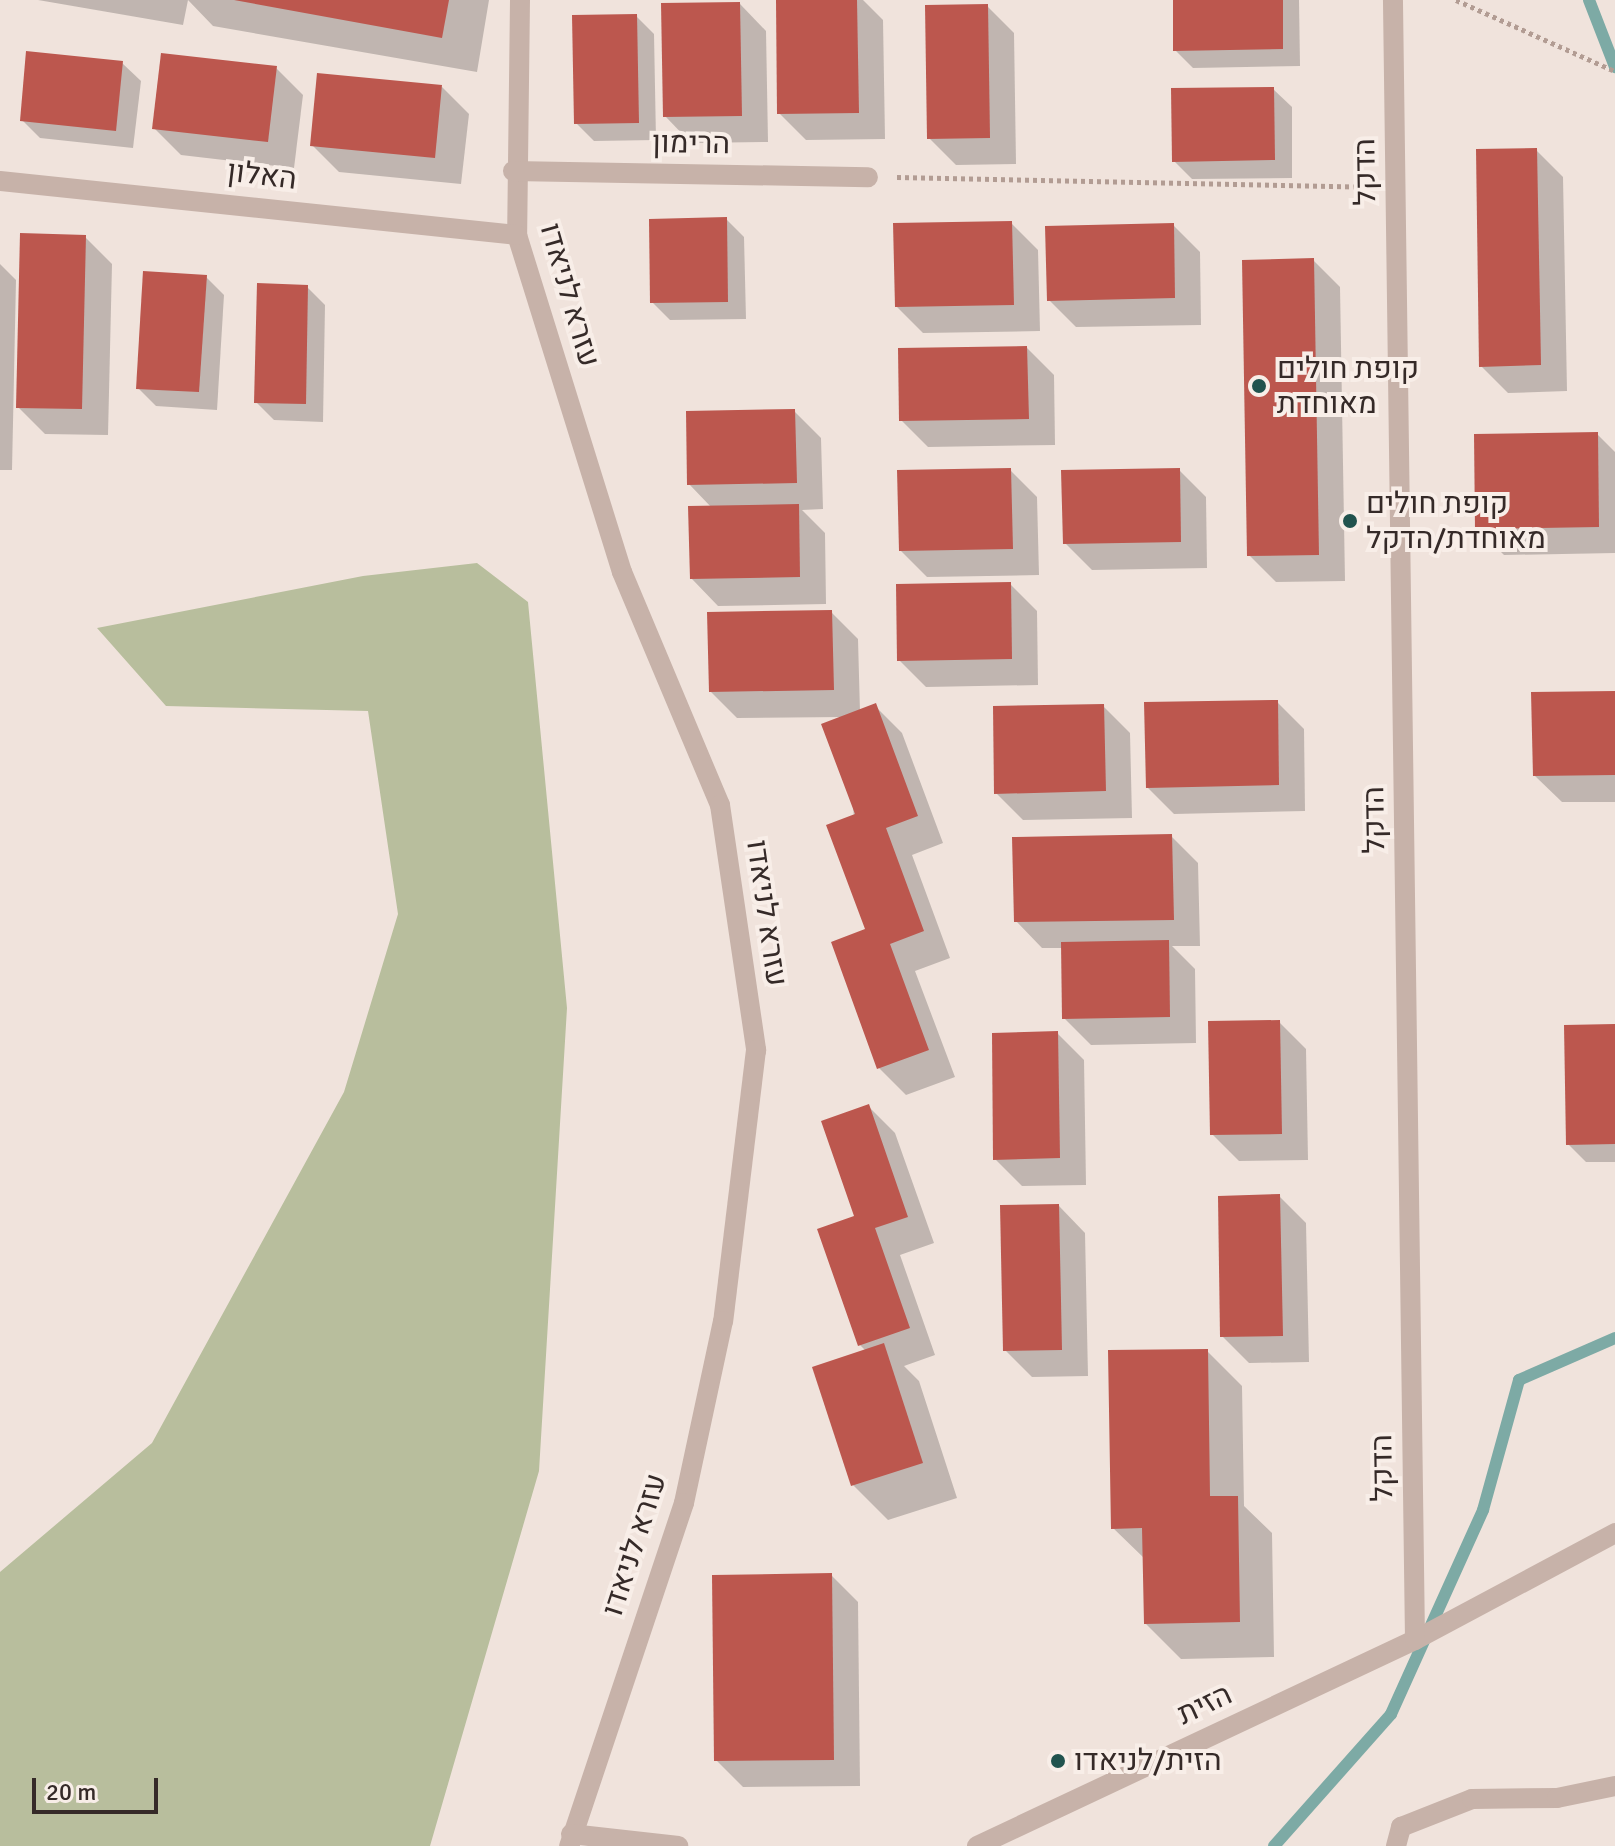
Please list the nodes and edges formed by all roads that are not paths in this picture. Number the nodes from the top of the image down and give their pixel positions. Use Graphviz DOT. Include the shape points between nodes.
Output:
graph roads {
  1 [pos="520,0"];
  2 [pos="1393,0"];
  3 [pos="513,171"];
  4 [pos="868,177"];
  5 [pos="0,181"];
  6 [pos="517,235"];
  7 [pos="1615,1533"];
  8 [pos="1415,1640"];
  9 [pos="1615,1786"];
  10 [pos="570,1840"];
  11 [pos="678,1846"];
  12 [pos="977,1846"];
  13 [pos="1396,1846"];
  1 -- 3 [label="street, עזרא לניאדו"];
  2 -- 8 [label="street, הדקל"];
  3 -- 4 [label="street, הרימון"];
  3 -- 6 [label="street, עזרא לניאדו"];
  5 -- 6 [label="street, האלון"];
  6 -- 10 [label="street, עזרא לניאדו" via="622,572 720,805 756,1050 723,1321 684,1503"];
  7 -- 8 [label="street, הזית"];
  8 -- 12 [label="street, הזית"];
  9 -- 13 [label="street" via="1557,1798 1472,1799 1401,1827"];
  10 -- 11 [label="street"];
}
